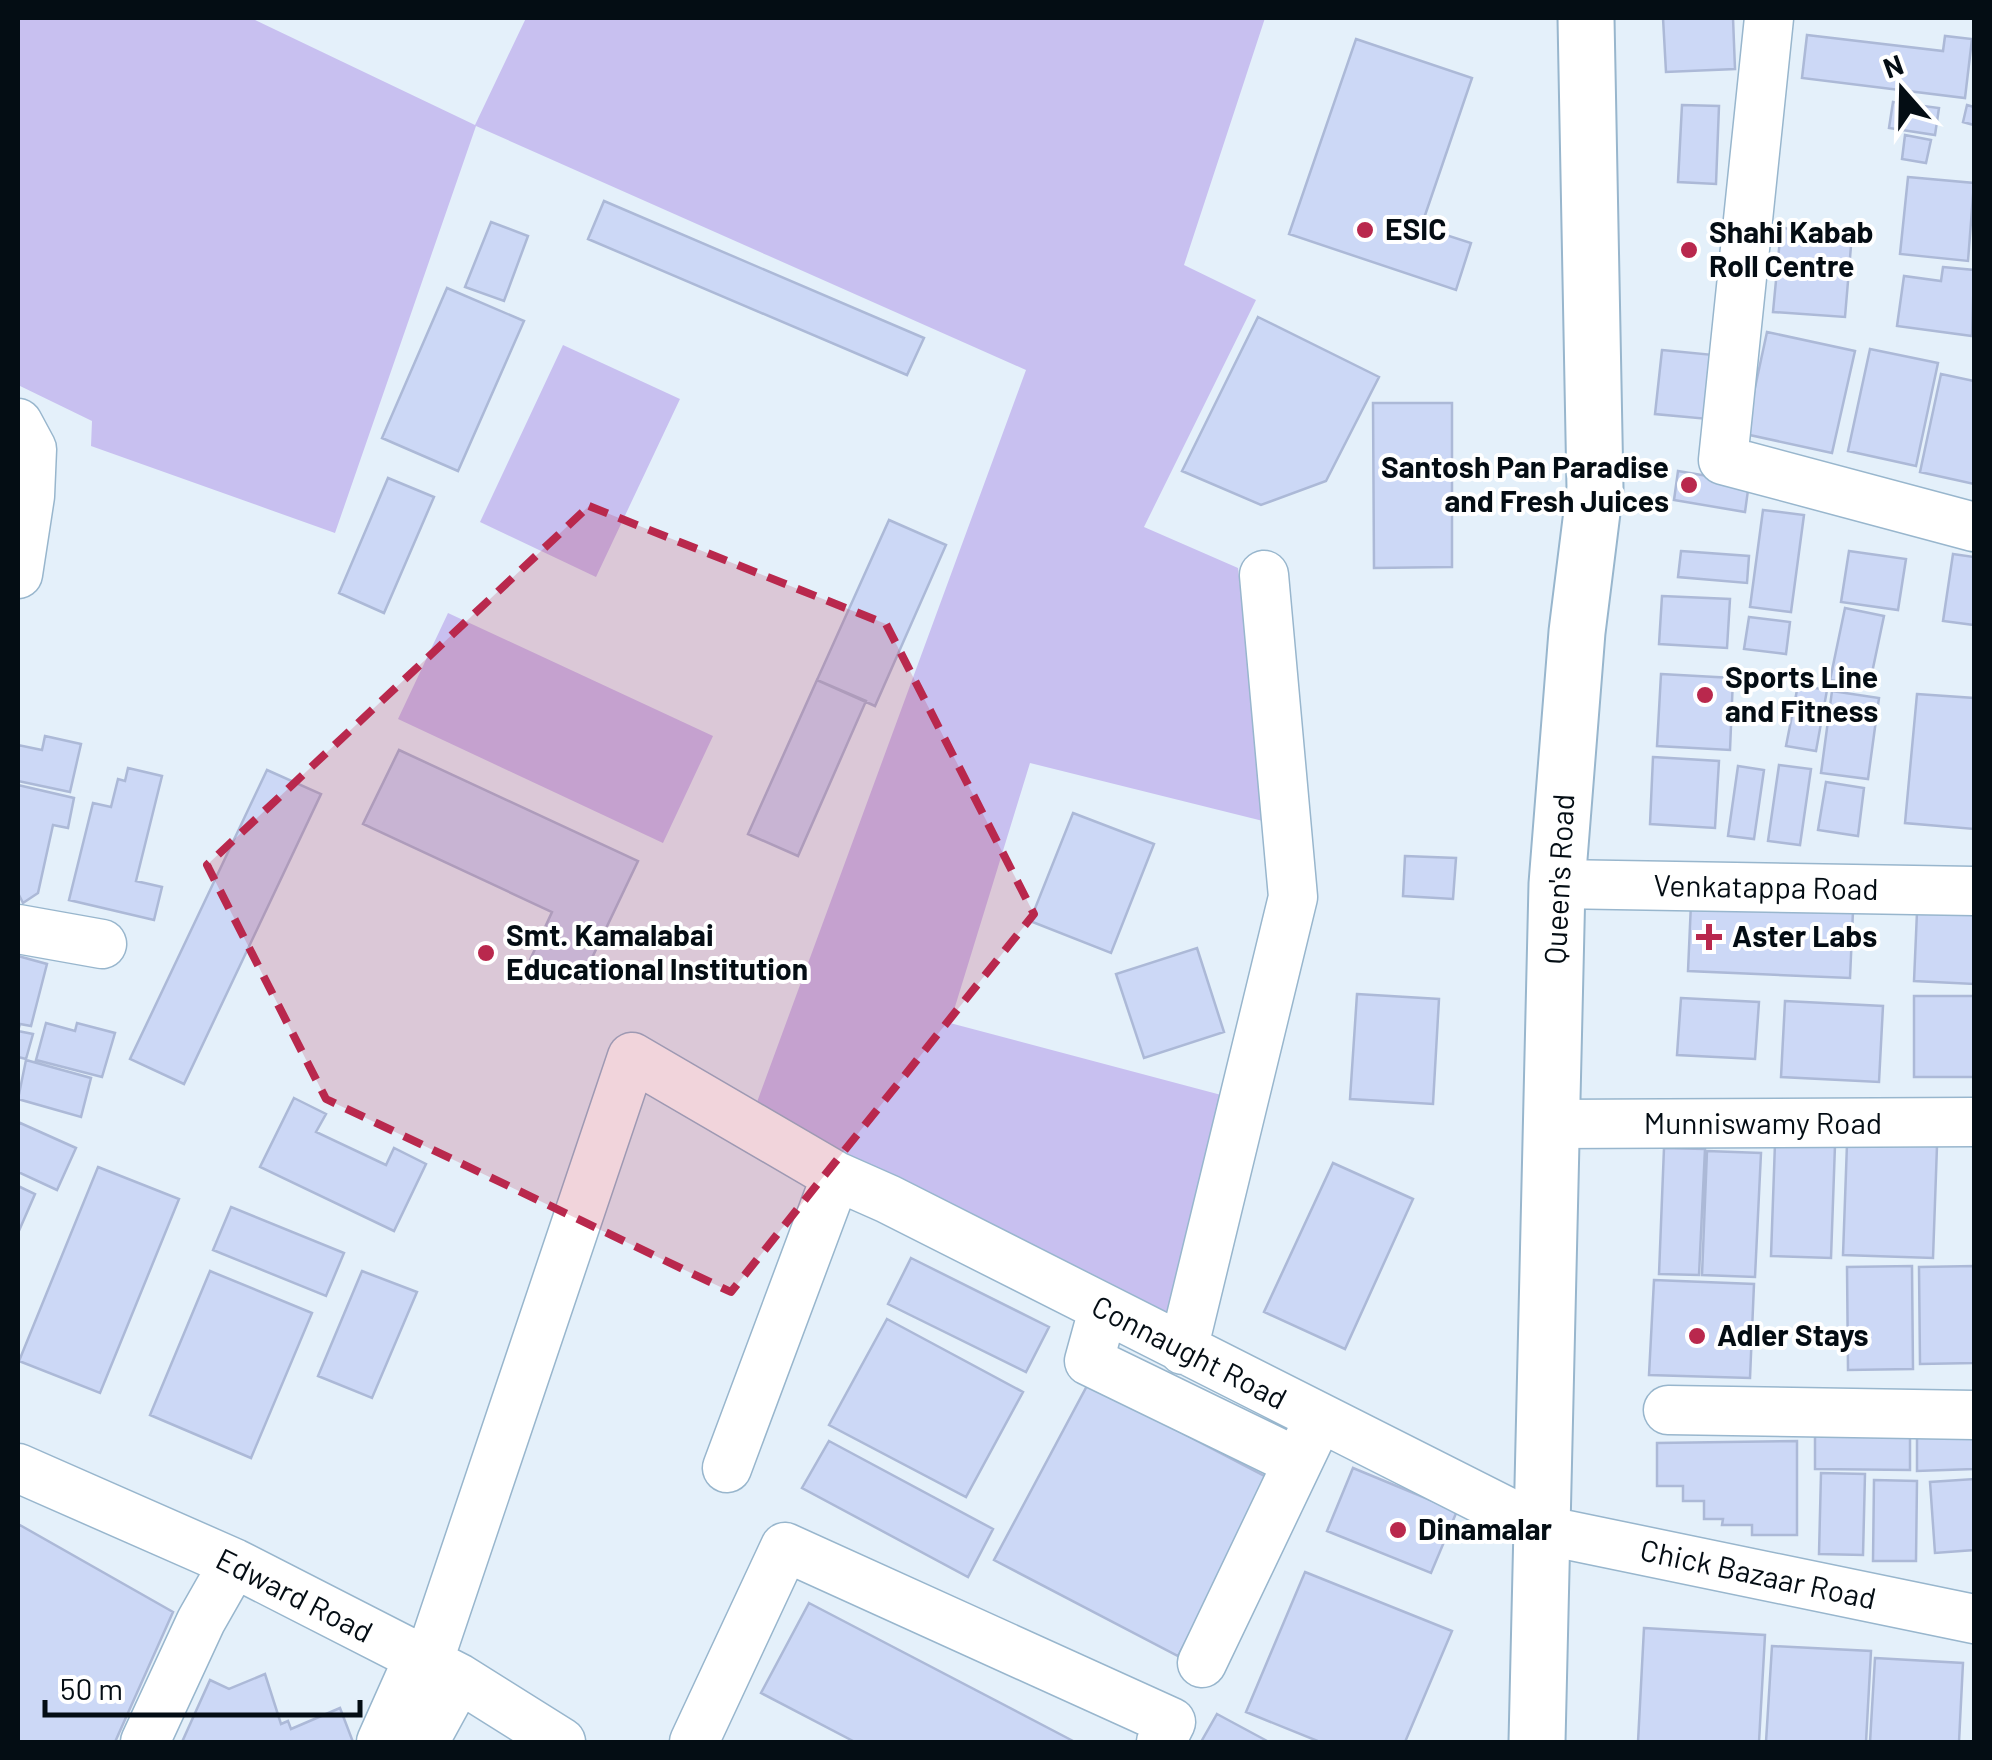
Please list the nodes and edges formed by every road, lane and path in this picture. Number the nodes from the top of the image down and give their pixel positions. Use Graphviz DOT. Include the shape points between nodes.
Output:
graph roads {
  1 [pos="1586,18"];
  2 [pos="1769,18"];
  3 [pos="18,423"];
  4 [pos="1974,527"];
  5 [pos="18,574"];
  6 [pos="1264,574"];
  7 [pos="1557,884"];
  8 [pos="1974,890"];
  9 [pos="18,929"];
  10 [pos="102,944"];
  11 [pos="1974,1122"];
  12 [pos="1551,1124"];
  13 [pos="836,1176"];
  14 [pos="1103,1310"];
  15 [pos="1183,1350"];
  16 [pos="1668,1410"];
  17 [pos="1974,1415"];
  18 [pos="1318,1418"];
  19 [pos="1297,1462"];
  20 [pos="18,1468"];
  21 [pos="727,1468"];
  22 [pos="1542,1530"];
  23 [pos="234,1563"];
  24 [pos="1974,1619"];
  25 [pos="1202,1663"];
  26 [pos="435,1667"];
  27 [pos="145,1742"];
  28 [pos="381,1742"];
  29 [pos="424,1742"];
  30 [pos="560,1742"];
  31 [pos="694,1742"];
  32 [pos="1161,1742"];
  33 [pos="1538,1742"];
  1 -- 7 [label="main road, Queen's Road" via="1594,488"];
  2 -- 4 [label="street" via="1724,460"];
  3 -- 5 [label="street" via="32,448"];
  6 -- 15 [label="street" via="1293,897"];
  7 -- 8 [label="street, Venkatappa Road"];
  7 -- 12 [label="main road, Queen's Road"];
  9 -- 10 [label="street"];
  11 -- 12 [label="street, Munniswamy Road"];
  12 -- 22 [label="main road, Queen's Road"];
  13 -- 14 [label="street, Connaught Road"];
  13 -- 21 [label="street"];
  13 -- 26 [label="street, Connaught Road" via="632,1057"];
  14 -- 15 [label="street, Connaught Road"];
  14 -- 19 [label="street" via="1089,1361"];
  15 -- 18 [label="street, Connaught Road"];
  16 -- 17 [label="street"];
  18 -- 19 [label="street"];
  18 -- 22 [label="street, Connaught Road"];
  19 -- 25 [label="street"];
  20 -- 23 [label="street, Edward Road"];
  22 -- 24 [label="street, Chick Bazaar Road"];
  22 -- 33 [label="main road, Queen's Road"];
  23 -- 26 [label="street, Edward Road"];
  23 -- 27 [label="street"];
  26 -- 28 [label="street"];
  26 -- 29 [label="street"];
  26 -- 30 [label="street, Edward Road"];
  31 -- 32 [label="street" via="785,1547 1171,1722"];
}
